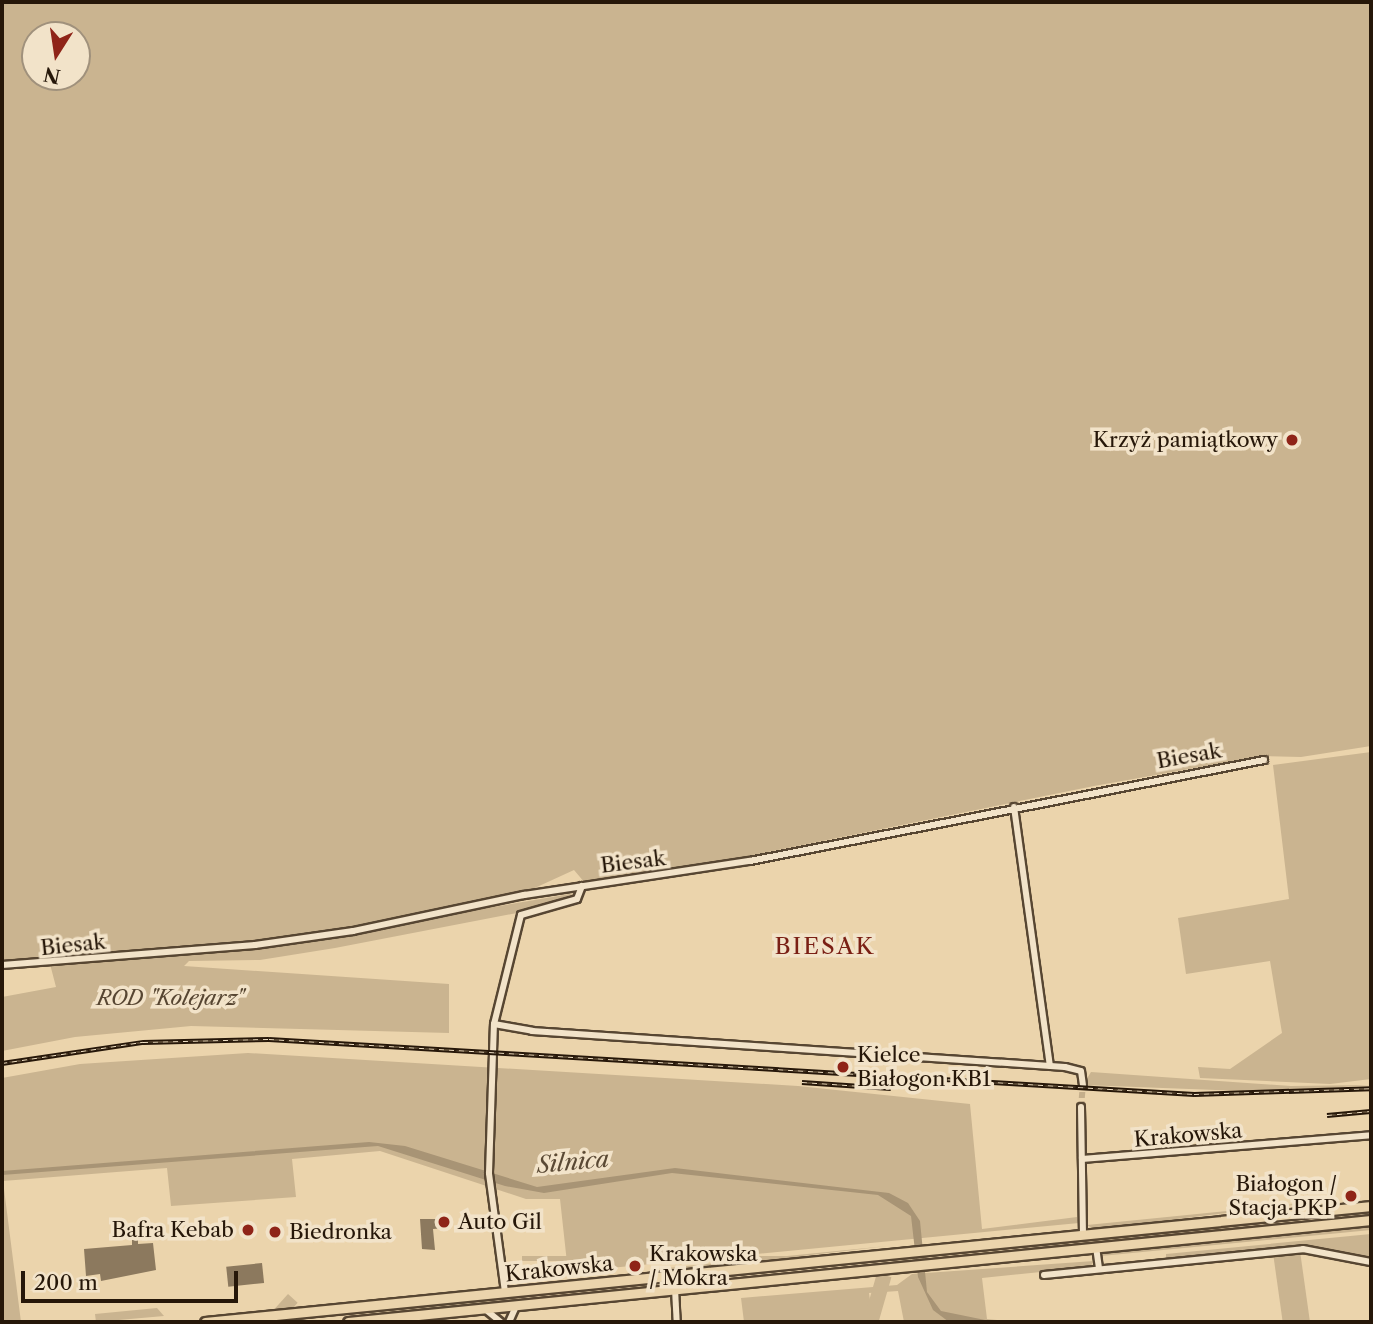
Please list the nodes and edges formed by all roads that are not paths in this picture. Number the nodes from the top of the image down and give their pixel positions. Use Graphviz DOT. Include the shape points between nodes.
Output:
graph roads {
  1 [pos="1264,760"];
  2 [pos="1014,807"];
  3 [pos="582,886"];
  4 [pos="2,965"];
  5 [pos="494,1024"];
  6 [pos="1050,1066"];
  7 [pos="1083,1085"];
  8 [pos="1081,1107"];
  9 [pos="1371,1135"];
  10 [pos="1082,1159"];
  11 [pos="1371,1206"];
  12 [pos="1371,1220"];
  13 [pos="1083,1234"];
  14 [pos="1096,1247"];
  15 [pos="1371,1262"];
  16 [pos="1099,1269"];
  17 [pos="1044,1275"];
  18 [pos="675,1289"];
  19 [pos="505,1292"];
  20 [pos="516,1305"];
  21 [pos="480,1309"];
  22 [pos="205,1322"];
  23 [pos="348,1322"];
  24 [pos="501,1322"];
  25 [pos="509,1322"];
  26 [pos="677,1322"];
  1 -- 2 [label="street, Biesak"];
  2 -- 3 [label="street, Biesak" via="750,862"];
  2 -- 6 [label="street"];
  3 -- 4 [label="street, Biesak" via="432,918 255,945"];
  3 -- 5 [label="street" via="576,899 520,915"];
  5 -- 6 [label="street" via="532,1031"];
  5 -- 19 [label="street" via="489,1173"];
  6 -- 7 [label="street" via="1079,1070"];
  8 -- 10 [label="street"];
  9 -- 10 [label="street, Krakowska"];
  10 -- 13 [label="street"];
  11 -- 13 [label="main road, Krakowska"];
  12 -- 14 [label="main road, Krakowska"];
  13 -- 19 [label="main road, Krakowska"];
  14 -- 16 [label="street"];
  14 -- 18 [label="main road, Krakowska"];
  15 -- 16 [label="street" via="1303,1249"];
  16 -- 17 [label="street"];
  18 -- 20 [label="main road, Krakowska"];
  18 -- 26 [label="street"];
  19 -- 22 [label="main road, Krakowska"];
  20 -- 21 [label="main road, Krakowska"];
  20 -- 25 [label="street"];
  21 -- 23 [label="main road, Krakowska"];
  21 -- 24 [label="street"];
}
